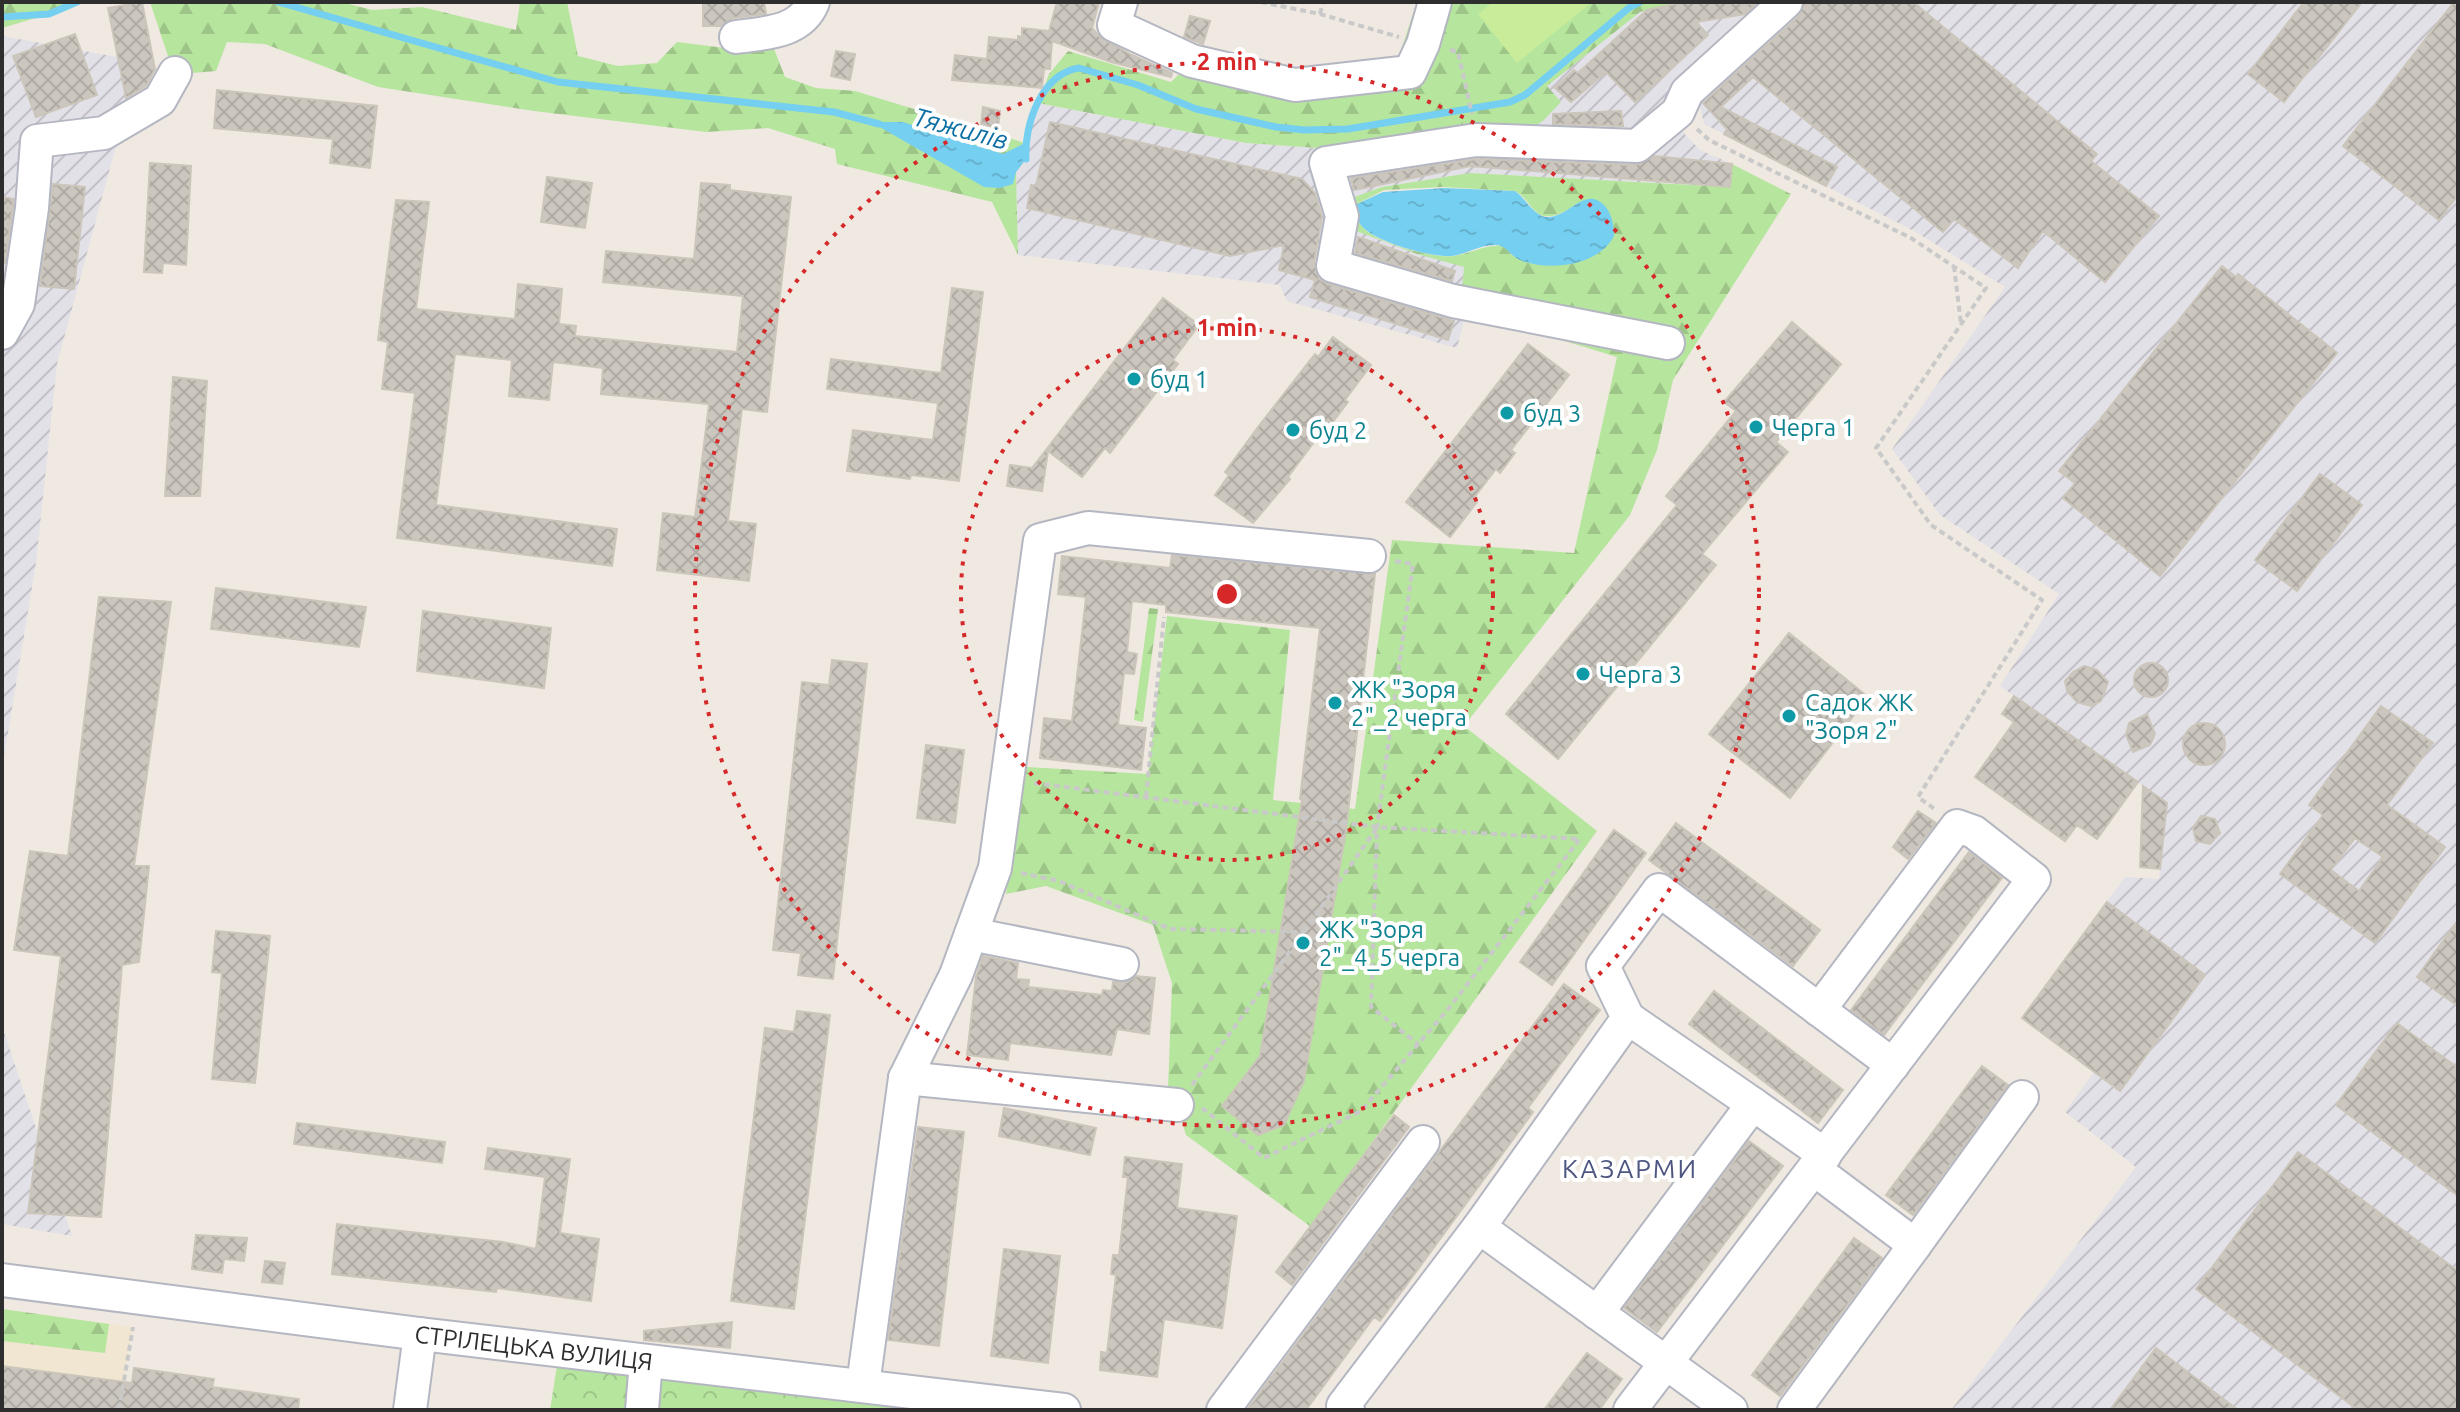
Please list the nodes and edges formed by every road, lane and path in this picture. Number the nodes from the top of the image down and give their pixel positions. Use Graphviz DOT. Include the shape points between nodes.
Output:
graph roads {
  1 [pos="813,2"];
  2 [pos="1121,2"];
  3 [pos="1261,2"];
  4 [pos="1323,2"];
  5 [pos="1435,2"];
  6 [pos="1786,2"];
  7 [pos="1320,14"];
  8 [pos="736,37"];
  9 [pos="1423,44"];
  10 [pos="175,73"];
  11 [pos="1678,112"];
  12 [pos="1472,116"];
  13 [pos="1954,266"];
  14 [pos="1961,324"];
  15 [pos="2,333"];
  16 [pos="1668,343"];
  17 [pos="1369,556"];
  18 [pos="1413,564"];
  19 [pos="1164,617"];
  20 [pos="1008,779"];
  21 [pos="1146,797"];
  22 [pos="1957,826"];
  23 [pos="1377,827"];
  24 [pos="995,868"];
  25 [pos="1304,932"];
  26 [pos="971,934"];
  27 [pos="1122,964"];
  28 [pos="1819,1010"];
  29 [pos="1628,1018"];
  30 [pos="1418,1045"];
  31 [pos="1893,1065"];
  32 [pos="905,1078"];
  33 [pos="2022,1097"];
  34 [pos="1181,1100"];
  35 [pos="1753,1104"];
  36 [pos="1423,1142"];
  37 [pos="1819,1162"];
  38 [pos="1479,1227"];
  39 [pos="1915,1245"];
  40 [pos="2,1280"];
  41 [pos="1597,1313"];
  42 [pos="133,1327"];
  43 [pos="420,1334"];
  44 [pos="646,1361"];
  45 [pos="1666,1363"];
  46 [pos="863,1385"];
  47 [pos="1720,1407"];
  48 [pos="1343,1409"];
  49 [pos="119,1410"];
  50 [pos="410,1410"];
  51 [pos="642,1410"];
  52 [pos="1064,1410"];
  53 [pos="1223,1410"];
  54 [pos="1630,1410"];
  55 [pos="1794,1410"];
  1 -- 8 [label="street" via="796,24"];
  2 -- 9 [label="street" via="1114,25 1192,61 1295,85 1410,72"];
  3 -- 7 [label="path"];
  4 -- 7 [label="path"];
  5 -- 9 [label="street"];
  6 -- 11 [label="street" via="1687,92"];
  7 -- 9 [label="path"];
  9 -- 12 [label="path" via="1458,52"];
  10 -- 15 [label="street" via="160,100 104,133 37,141 18,304"];
  11 -- 13 [label="path" via="1709,140 1911,238"];
  11 -- 16 [label="street" via="1637,146 1476,140 1326,163 1342,216 1333,266 1453,301"];
  13 -- 14 [label="path"];
  13 -- 14 [label="path" via="1986,288"];
  14 -- 22 [label="path" via="1876,448 1931,525 2042,600 1918,797"];
  17 -- 20 [label="street" via="1088,528 1040,540"];
  18 -- 23 [label="path"];
  19 -- 21 [label="path"];
  20 -- 21 [label="path"];
  20 -- 24 [label="street"];
  21 -- 23 [label="path"];
  22 -- 28 [label="street"];
  22 -- 31 [label="street" via="1974,832 2034,879"];
  23 -- 25 [label="path"];
  23 -- 30 [label="path" via="1371,1007"];
  23 -- 30 [label="path" via="1580,839"];
  24 -- 25 [label="path" via="1059,881 1170,929"];
  24 -- 26 [label="street"];
  25 -- 34 [label="path"];
  26 -- 27 [label="street"];
  26 -- 32 [label="street"];
  28 -- 29 [label="street" via="1659,890 1603,966"];
  28 -- 31 [label="street"];
  29 -- 35 [label="street"];
  29 -- 38 [label="street"];
  30 -- 34 [label="path" via="1361,1111 1264,1158"];
  31 -- 37 [label="street"];
  32 -- 34 [label="street"];
  32 -- 46 [label="street"];
  33 -- 39 [label="street"];
  35 -- 37 [label="street"];
  35 -- 41 [label="street"];
  36 -- 53 [label="street"];
  37 -- 39 [label="street"];
  37 -- 45 [label="street"];
  38 -- 41 [label="street"];
  38 -- 48 [label="street"];
  39 -- 55 [label="street"];
  40 -- 43 [label="street, СТРІЛЕЦЬКА ВУЛИЦЯ"];
  41 -- 45 [label="street"];
  42 -- 49 [label="path"];
  43 -- 44 [label="street, СТРІЛЕЦЬКА ВУЛИЦЯ"];
  43 -- 50 [label="street"];
  44 -- 46 [label="street, СТРІЛЕЦЬКА ВУЛИЦЯ"];
  44 -- 51 [label="street"];
  45 -- 47 [label="street"];
  45 -- 54 [label="street"];
  46 -- 52 [label="street, СТРІЛЕЦЬКА ВУЛИЦЯ"];
}
